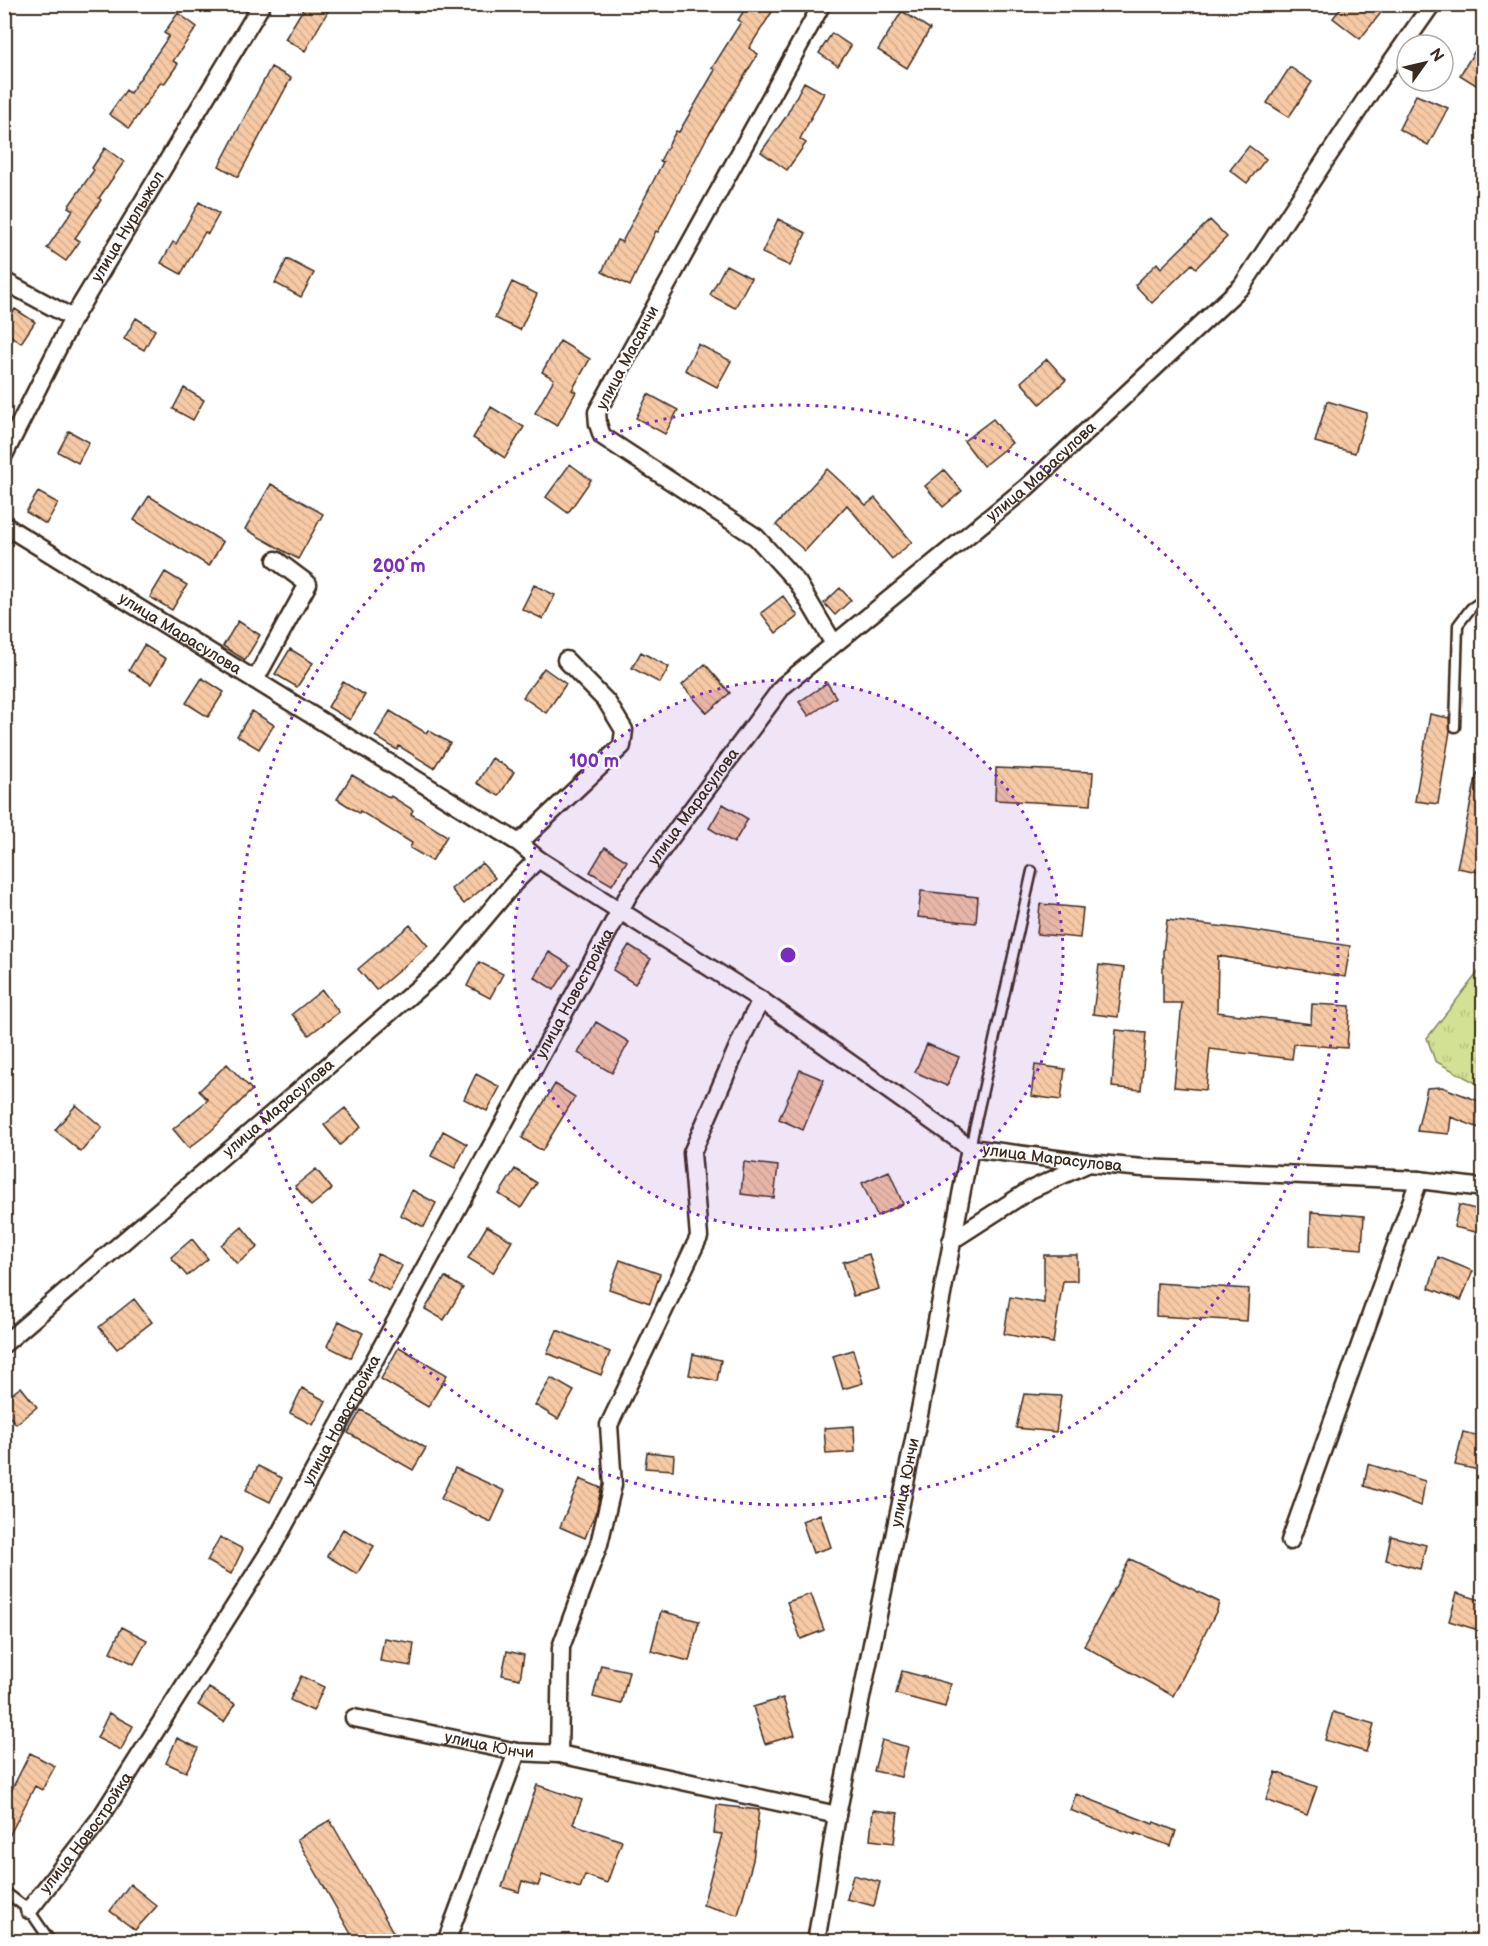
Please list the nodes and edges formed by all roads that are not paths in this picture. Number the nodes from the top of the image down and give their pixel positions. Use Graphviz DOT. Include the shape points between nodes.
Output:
graph roads {
  1 [pos="262,4"];
  2 [pos="822,4"];
  3 [pos="1432,4"];
  4 [pos="4,280"];
  5 [pos="74,318"];
  6 [pos="4,455"];
  7 [pos="4,525"];
  8 [pos="276,560"];
  9 [pos="1484,599"];
  10 [pos="834,644"];
  11 [pos="566,660"];
  12 [pos="255,680"];
  13 [pos="1455,727"];
  14 [pos="519,843"];
  15 [pos="538,859"];
  16 [pos="1032,871"];
  17 [pos="621,910"];
  18 [pos="761,1000"];
  19 [pos="970,1148"];
  20 [pos="1088,1163"];
  21 [pos="1419,1180"];
  22 [pos="1484,1188"];
  23 [pos="951,1241"];
  24 [pos="4,1344"];
  25 [pos="1290,1541"];
  26 [pos="354,1718"];
  27 [pos="517,1752"];
  28 [pos="559,1754"];
  29 [pos="837,1815"];
  30 [pos="4,1891"];
  31 [pos="28,1910"];
  32 [pos="51,1941"];
  33 [pos="446,1941"];
  34 [pos="816,1941"];
  1 -- 5 [label="street, улица Нурлыжол"];
  2 -- 10 [label="street, улица Масанчи" via="597,412 602,436 756,537 798,583"];
  3 -- 10 [label="street, улица Марасулова" via="1242,286 1027,488"];
  4 -- 5 [label="street"];
  5 -- 6 [label="street, улица Нурлыжол"];
  7 -- 12 [label="street, улица Марасулова"];
  8 -- 12 [label="street" via="308,584"];
  9 -- 13 [label="lane" via="1458,625"];
  10 -- 17 [label="street, улица Марасулова" via="783,686"];
  11 -- 14 [label="street" via="607,702 624,730 622,746"];
  12 -- 14 [label="street, улица Марасулова"];
  14 -- 15 [label="street, улица Марасулова"];
  15 -- 17 [label="street, улица Марасулова"];
  15 -- 24 [label="street, улица Марасулова" via="444,966"];
  16 -- 19 [label="lane"];
  17 -- 18 [label="street, улица Марасулова"];
  17 -- 31 [label="street, улица Новостройка" via="274,1544 99,1820"];
  18 -- 19 [label="street, улица Марасулова"];
  18 -- 28 [label="street" via="692,1153 699,1237 609,1425 613,1485 599,1544 561,1647"];
  19 -- 20 [label="street, улица Марасулова"];
  19 -- 23 [label="street, улица Юнчи"];
  20 -- 21 [label="street, улица Марасулова"];
  20 -- 23 [label="street" via="1030,1190"];
  21 -- 22 [label="street, улица Марасулова"];
  21 -- 25 [label="street"];
  23 -- 29 [label="street, улица Юнчи"];
  26 -- 27 [label="street, улица Юнчи"];
  27 -- 28 [label="street, улица Юнчи"];
  27 -- 33 [label="street"];
  28 -- 29 [label="street, улица Юнчи"];
  29 -- 34 [label="street, улица Юнчи"];
  30 -- 31 [label="lane"];
  31 -- 32 [label="lane"];
}
